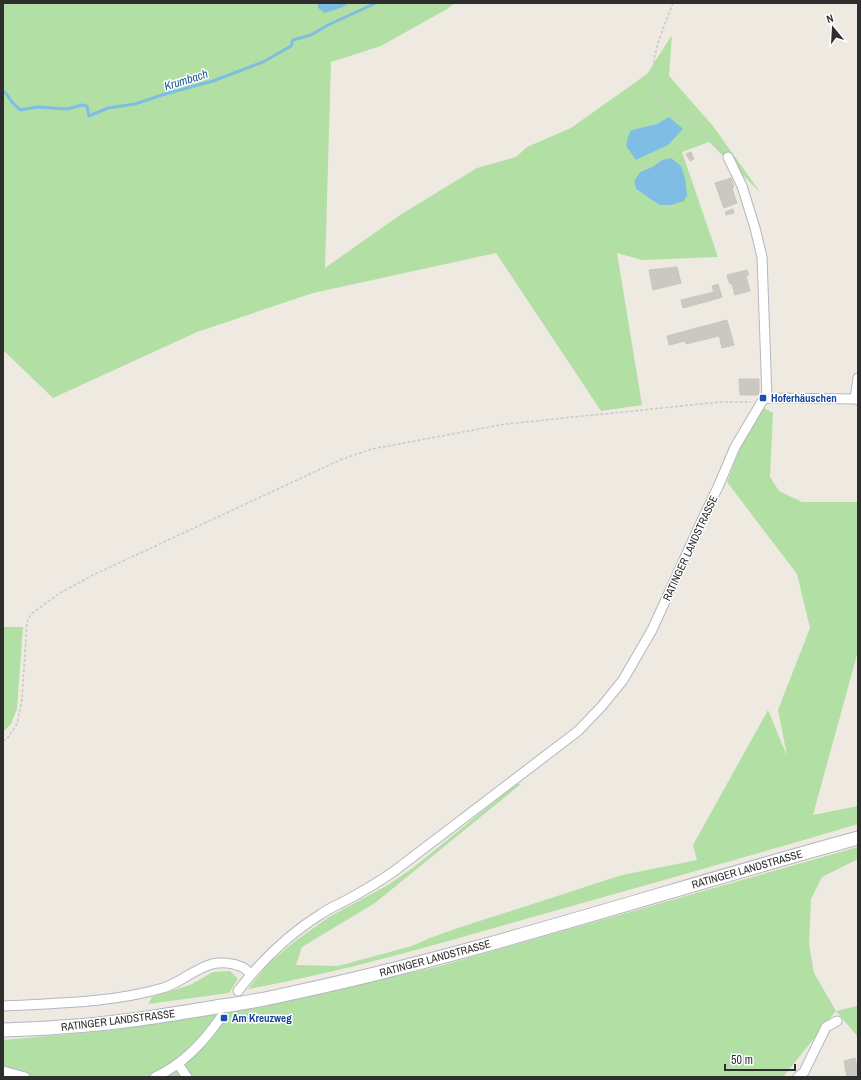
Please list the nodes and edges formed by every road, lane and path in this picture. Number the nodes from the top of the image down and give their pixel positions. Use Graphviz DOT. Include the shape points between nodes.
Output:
graph roads {
  1 [pos="673,3"];
  2 [pos="728,157"];
  3 [pos="858,378"];
  4 [pos="764,400"];
  5 [pos="856,400"];
  6 [pos="3,741"];
  7 [pos="858,838"];
  8 [pos="251,974"];
  9 [pos="238,991"];
  10 [pos="3,1006"];
  11 [pos="221,1017"];
  12 [pos="837,1021"];
  13 [pos="3,1030"];
  14 [pos="178,1064"];
  15 [pos="3,1071"];
  16 [pos="25,1077"];
  17 [pos="155,1077"];
  18 [pos="187,1077"];
  19 [pos="798,1077"];
  1 -- 2 [label="path" via="654,60 653,82 657,96 669,109 693,124"];
  2 -- 4 [label="street" via="742,186 762,257"];
  3 -- 5 [label="street"];
  4 -- 5 [label="street"];
  4 -- 6 [label="path" via="720,402 506,424 372,449 340,460 93,575 60,593 31,614 27,622 17,724"];
  4 -- 8 [label="street, RATINGER LANDSTRASSE" via="735,447 652,630 623,680 602,706 578,731 393,872 311,920 271,953"];
  7 -- 13 [label="main road, RATINGER LANDSTRASSE" via="363,978 281,996 183,1013 61,1027"];
  8 -- 9 [label="street, RATINGER LANDSTRASSE"];
  8 -- 10 [label="street, RATINGER LANDSTRASSE" via="237,965 212,964 164,987 129,996 82,1002"];
  11 -- 14 [label="street" via="202,1042"];
  12 -- 19 [label="street" via="826,1028 804,1072"];
  14 -- 17 [label="street"];
  14 -- 18 [label="street"];
  15 -- 16 [label="street"];
}
